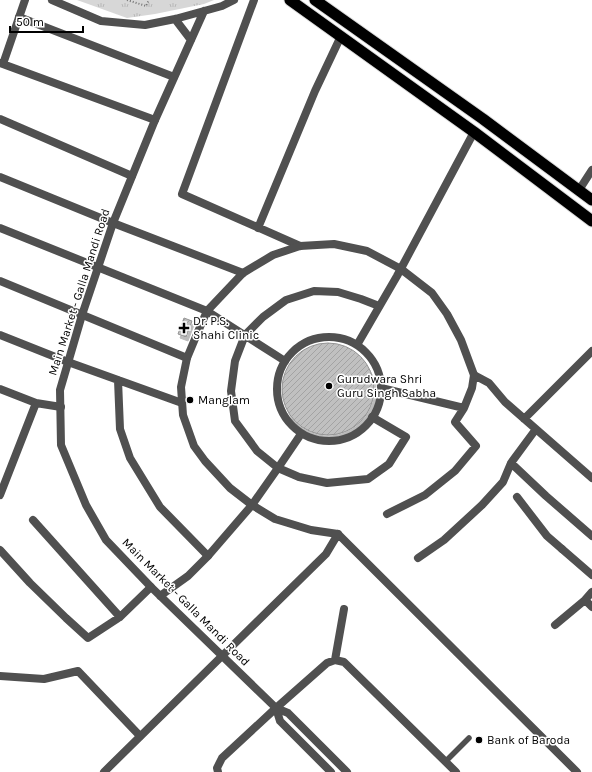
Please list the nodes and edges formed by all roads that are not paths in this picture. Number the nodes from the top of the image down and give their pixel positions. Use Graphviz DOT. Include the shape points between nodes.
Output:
graph roads {
  1 [pos="25,0"];
  2 [pos="52,0"];
  3 [pos="234,0"];
  4 [pos="254,0"];
  5 [pos="290,0"];
  6 [pos="315,0"];
  7 [pos="204,12"];
  8 [pos="19,17"];
  9 [pos="175,19"];
  10 [pos="341,36"];
  11 [pos="192,40"];
  12 [pos="1,63"];
  13 [pos="174,77"];
  14 [pos="0,119"];
  15 [pos="484,119"];
  16 [pos="154,120"];
  17 [pos="474,132"];
  18 [pos="548,167"];
  19 [pos="592,170"];
  20 [pos="132,176"];
  21 [pos="0,177"];
  22 [pos="537,180"];
  23 [pos="579,190"];
  24 [pos="592,200"];
  25 [pos="592,221"];
  26 [pos="113,223"];
  27 [pos="0,228"];
  28 [pos="258,228"];
  29 [pos="300,246"];
  30 [pos="98,267"];
  31 [pos="401,268"];
  32 [pos="243,273"];
  33 [pos="0,280"];
  34 [pos="379,306"];
  35 [pos="207,311"];
  36 [pos="82,315"];
  37 [pos="0,334"];
  38 [pos="245,335"];
  39 [pos="357,345"];
  40 [pos="592,351"];
  41 [pos="187,358"];
  42 [pos="285,361"];
  43 [pos="68,362"];
  44 [pos="474,376"];
  45 [pos="118,380"];
  46 [pos="381,388"];
  47 [pos="0,389"];
  48 [pos="36,403"];
  49 [pos="182,403"];
  50 [pos="61,407"];
  51 [pos="464,408"];
  52 [pos="372,417"];
  53 [pos="524,419"];
  54 [pos="536,429"];
  55 [pos="301,434"];
  56 [pos="511,463"];
  57 [pos="278,468"];
  58 [pos="592,478"];
  59 [pos="0,495"];
  60 [pos="517,497"];
  61 [pos="252,505"];
  62 [pos="387,514"];
  63 [pos="33,520"];
  64 [pos="338,534"];
  65 [pos="592,536"];
  66 [pos="0,550"];
  67 [pos="208,556"];
  68 [pos="418,558"];
  69 [pos="592,575"];
  70 [pos="151,587"];
  71 [pos="592,592"];
  72 [pos="160,596"];
  73 [pos="585,600"];
  74 [pos="592,607"];
  75 [pos="344,609"];
  76 [pos="120,617"];
  77 [pos="555,625"];
  78 [pos="222,656"];
  79 [pos="335,660"];
  80 [pos="0,676"];
  81 [pos="276,708"];
  82 [pos="140,736"];
  83 [pos="469,738"];
  84 [pos="445,762"];
  85 [pos="104,772"];
  86 [pos="218,772"];
  87 [pos="331,772"];
  88 [pos="347,772"];
  89 [pos="456,772"];
  90 [pos="577,772"];
  1 -- 8 [label="street"];
  2 -- 9 [label="street" via="101,21 145,25"];
  3 -- 7 [label="street"];
  4 -- 28 [label="street" via="182,194"];
  5 -- 10 [label="highway"];
  6 -- 15 [label="highway"];
  7 -- 9 [label="street"];
  7 -- 11 [label="street, Main Market - Galla Mandi Road"];
  8 -- 12 [label="street"];
  8 -- 13 [label="street"];
  9 -- 11 [label="street"];
  10 -- 17 [label="highway"];
  10 -- 28 [label="street"];
  11 -- 13 [label="street, Main Market - Galla Mandi Road"];
  12 -- 16 [label="street"];
  13 -- 16 [label="street, Main Market - Galla Mandi Road"];
  14 -- 20 [label="street"];
  15 -- 17 [label="highway"];
  15 -- 18 [label="highway"];
  16 -- 20 [label="street, Main Market - Galla Mandi Road"];
  17 -- 22 [label="highway"];
  17 -- 31 [label="street"];
  18 -- 22 [label="highway"];
  18 -- 23 [label="highway"];
  19 -- 23 [label="street"];
  20 -- 26 [label="street, Main Market - Galla Mandi Road"];
  21 -- 26 [label="street"];
  22 -- 25 [label="highway"];
  23 -- 24 [label="highway"];
  26 -- 30 [label="street, Main Market - Galla Mandi Road"];
  26 -- 32 [label="street"];
  27 -- 30 [label="street"];
  28 -- 29 [label="street"];
  29 -- 31 [label="street" via="334,244 367,251"];
  29 -- 32 [label="street" via="273,255"];
  30 -- 35 [label="street"];
  30 -- 36 [label="street, Main Market - Galla Mandi Road"];
  31 -- 34 [label="street"];
  31 -- 44 [label="street" via="432,293 447,314 461,340"];
  32 -- 35 [label="street"];
  33 -- 36 [label="street"];
  34 -- 38 [label="street" via="338,292 314,291 286,300 263,317"];
  34 -- 39 [label="street"];
  35 -- 38 [label="street"];
  35 -- 41 [label="street"];
  36 -- 41 [label="street"];
  36 -- 43 [label="street, Main Market - Galla Mandi Road"];
  37 -- 43 [label="street"];
  38 -- 42 [label="street"];
  38 -- 57 [label="street" via="236,361 231,390 235,421 257,451"];
  39 -- 42 [label="street" via="342,338 310,340 296,349"];
  39 -- 46 [label="street" via="370,357 379,373"];
  40 -- 53 [label="street"];
  41 -- 49 [label="street" via="181,387"];
  42 -- 55 [label="street" via="278,376 277,393 280,409 289,423"];
  43 -- 45 [label="street"];
  43 -- 50 [label="street, Main Market - Galla Mandi Road" via="60,390"];
  44 -- 51 [label="street"];
  44 -- 53 [label="street" via="489,383"];
  45 -- 49 [label="street"];
  45 -- 67 [label="street" via="120,429 130,458 160,507"];
  46 -- 51 [label="street"];
  46 -- 52 [label="street" via="377,409"];
  47 -- 48 [label="street"];
  48 -- 50 [label="street"];
  48 -- 59 [label="street"];
  49 -- 61 [label="street" via="183,415 194,446 230,488"];
  50 -- 70 [label="street, Main Market - Galla Mandi Road" via="61,445 86,505 106,540"];
  51 -- 62 [label="street" via="455,422 476,446 455,471 425,495"];
  52 -- 55 [label="street" via="353,436 336,441 318,440"];
  52 -- 57 [label="street" via="406,437 389,464 368,479 328,483 299,477"];
  53 -- 54 [label="street"];
  54 -- 56 [label="street"];
  54 -- 58 [label="street"];
  55 -- 57 [label="street"];
  56 -- 65 [label="street"];
  56 -- 68 [label="street" via="503,482 482,505 444,540"];
  57 -- 61 [label="street"];
  60 -- 69 [label="street" via="547,536"];
  61 -- 64 [label="street" via="275,519 310,530"];
  61 -- 67 [label="street"];
  63 -- 76 [label="street"];
  64 -- 78 [label="street" via="326,554"];
  64 -- 90 [label="street"];
  66 -- 76 [label="street" via="35,588 88,638"];
  67 -- 72 [label="street" via="188,576"];
  70 -- 72 [label="street, Main Market - Galla Mandi Road"];
  70 -- 76 [label="street"];
  71 -- 73 [label="street"];
  72 -- 78 [label="street, Main Market - Galla Mandi Road"];
  73 -- 74 [label="street"];
  73 -- 77 [label="street"];
  75 -- 79 [label="street"];
  78 -- 81 [label="street, Main Market - Galla Mandi Road"];
  78 -- 82 [label="street"];
  79 -- 81 [label="street" via="326,663"];
  79 -- 84 [label="street" via="344,662"];
  80 -- 82 [label="street" via="44,679 78,671"];
  81 -- 86 [label="street" via="222,758 217,768"];
  81 -- 87 [label="street, Main Market - Galla Mandi Road" via="280,721"];
  81 -- 88 [label="street, Main Market - Galla Mandi Road" via="288,713"];
  82 -- 85 [label="street"];
  83 -- 84 [label="lane"];
  84 -- 89 [label="street"];
}
